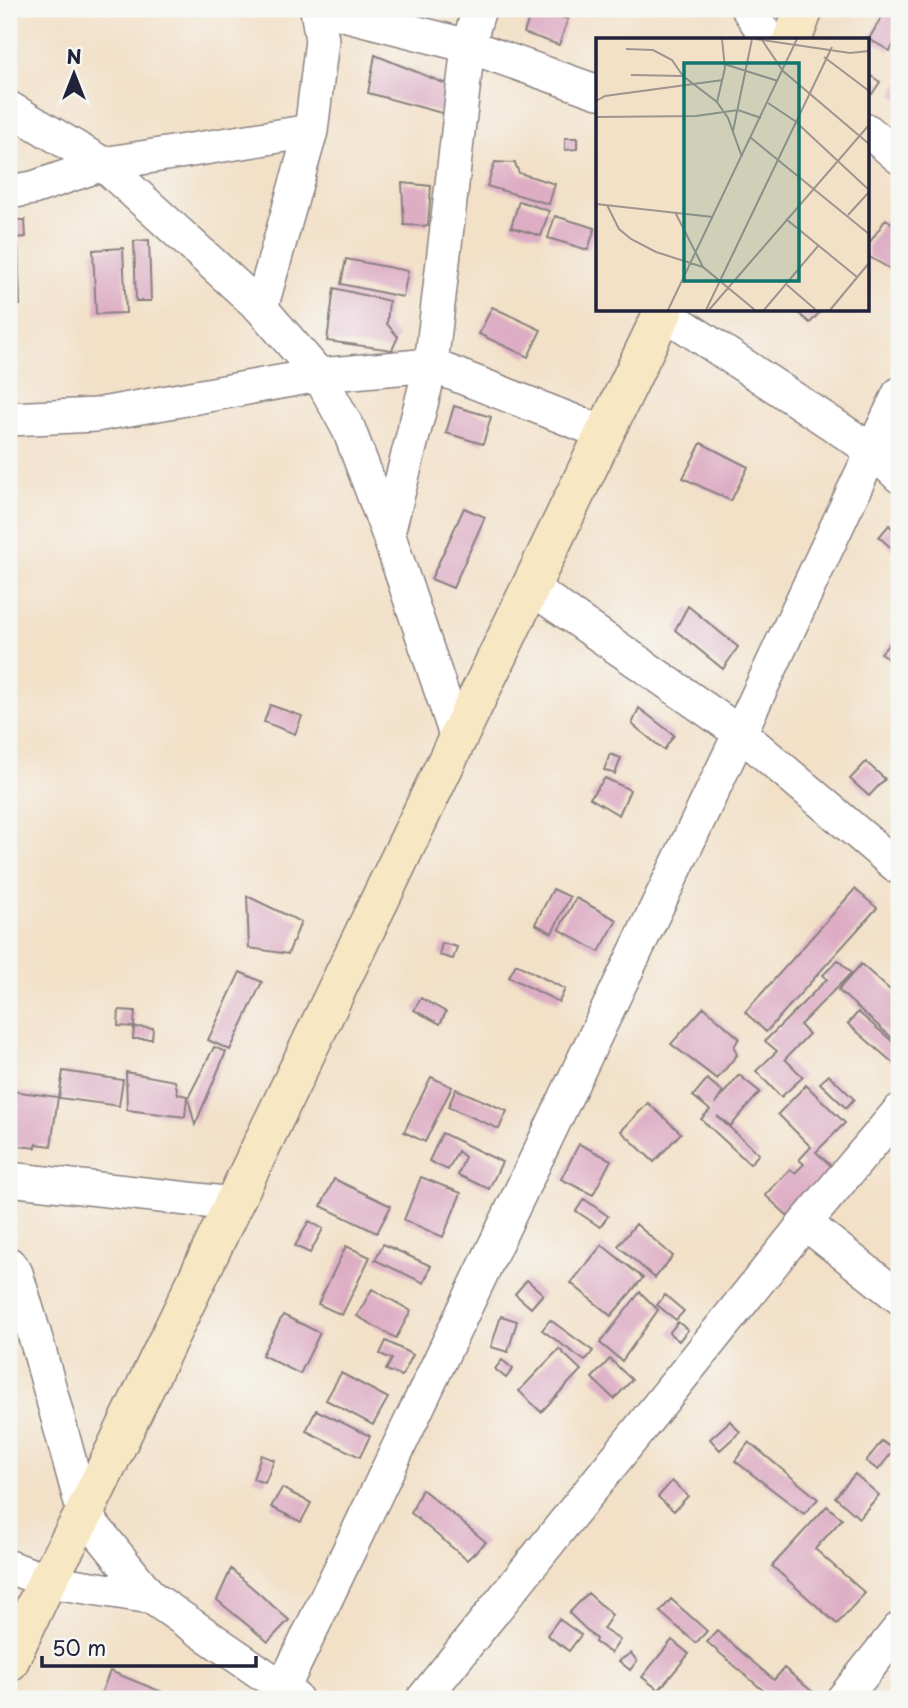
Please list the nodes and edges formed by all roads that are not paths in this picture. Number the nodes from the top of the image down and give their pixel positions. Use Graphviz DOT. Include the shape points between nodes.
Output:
graph roads {
  1 [pos="317,9"];
  2 [pos="324,9"];
  3 [pos="479,9"];
  4 [pos="748,9"];
  5 [pos="804,9"];
  6 [pos="768,38"];
  7 [pos="793,38"];
  8 [pos="468,46"];
  9 [pos="596,91"];
  10 [pos="9,108"];
  11 [pos="311,131"];
  12 [pos="870,133"];
  13 [pos="899,157"];
  14 [pos="103,164"];
  15 [pos="9,192"];
  16 [pos="261,308"];
  17 [pos="664,312"];
  18 [pos="665,312"];
  19 [pos="431,365"];
  20 [pos="319,375"];
  21 [pos="899,394"];
  22 [pos="9,419"];
  23 [pos="604,433"];
  24 [pos="873,451"];
  25 [pos="899,476"];
  26 [pos="388,533"];
  27 [pos="530,587"];
  28 [pos="740,733"];
  29 [pos="457,738"];
  30 [pos="899,868"];
  31 [pos="899,1111"];
  32 [pos="9,1179"];
  33 [pos="233,1204"];
  34 [pos="805,1223"];
  35 [pos="9,1264"];
  36 [pos="899,1297"];
  37 [pos="83,1514"];
  38 [pos="9,1567"];
  39 [pos="47,1581"];
  40 [pos="151,1597"];
  41 [pos="899,1629"];
  42 [pos="9,1662"];
  43 [pos="286,1695"];
  44 [pos="423,1699"];
  45 [pos="843,1699"];
  1 -- 11 [label="street" via="322,40"];
  2 -- 8 [label="street"];
  3 -- 8 [label="street"];
  4 -- 6 [label="street"];
  5 -- 7 [label="street"];
  8 -- 9 [label="street"];
  8 -- 19 [label="street"];
  10 -- 14 [label="street"];
  11 -- 14 [label="street"];
  11 -- 16 [label="street"];
  12 -- 13 [label="street"];
  14 -- 15 [label="street"];
  14 -- 16 [label="street"];
  16 -- 20 [label="street"];
  17 -- 23 [label="street"];
  18 -- 24 [label="street"];
  19 -- 20 [label="street"];
  19 -- 23 [label="street"];
  19 -- 26 [label="street"];
  20 -- 22 [label="street" via="96,415"];
  20 -- 26 [label="street" via="349,430"];
  21 -- 24 [label="street"];
  23 -- 27 [label="street"];
  24 -- 25 [label="street"];
  24 -- 28 [label="street"];
  26 -- 29 [label="street"];
  27 -- 28 [label="street"];
  27 -- 29 [label="street"];
  28 -- 30 [label="street"];
  28 -- 43 [label="street"];
  29 -- 33 [label="street"];
  31 -- 34 [label="street"];
  32 -- 33 [label="street"];
  33 -- 37 [label="street"];
  34 -- 36 [label="street"];
  34 -- 44 [label="street"];
  35 -- 37 [label="street" via="16,1273 40,1353"];
  37 -- 39 [label="street"];
  37 -- 40 [label="street"];
  38 -- 39 [label="street"];
  39 -- 40 [label="street"];
  39 -- 42 [label="street"];
  40 -- 43 [label="street"];
  41 -- 45 [label="street"];
}
